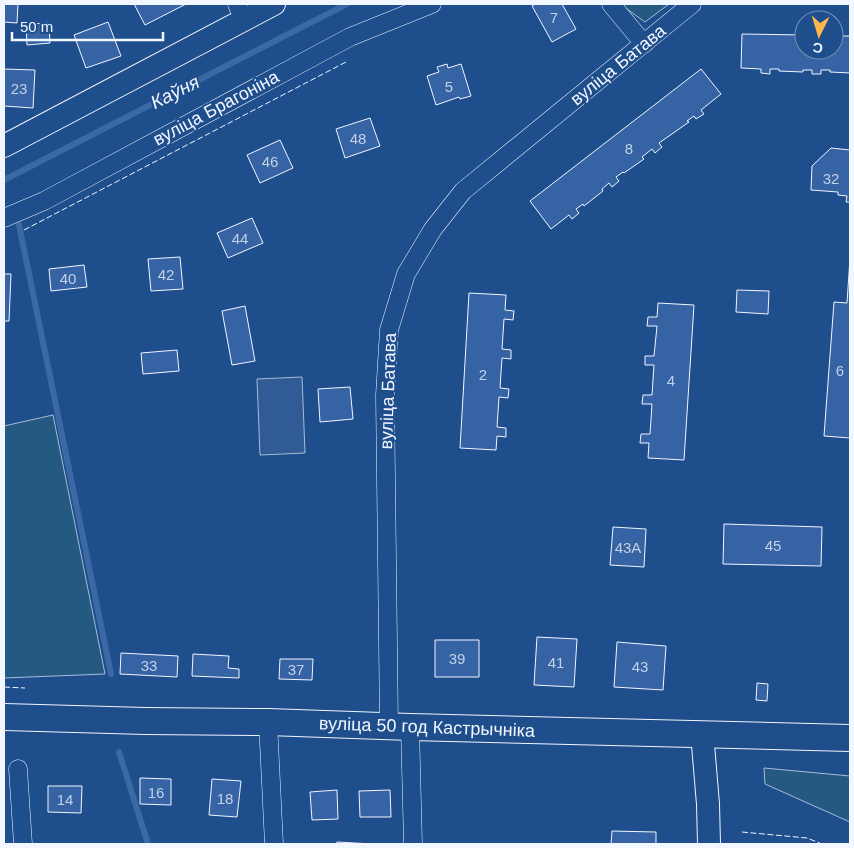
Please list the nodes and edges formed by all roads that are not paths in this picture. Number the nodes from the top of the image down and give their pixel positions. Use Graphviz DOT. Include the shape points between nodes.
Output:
graph roads {
  1 [pos="274,4"];
  2 [pos="432,4"];
  3 [pos="611,4"];
  4 [pos="692,4"];
  5 [pos="240,11"];
  6 [pos="644,44"];
  7 [pos="4,146"];
  8 [pos="4,218"];
  9 [pos="4,717"];
  10 [pos="268,722"];
  11 [pos="399,727"];
  12 [pos="702,733"];
  13 [pos="850,738"];
  14 [pos="18,769"];
  15 [pos="24,844"];
  16 [pos="274,844"];
  17 [pos="413,844"];
  18 [pos="709,844"];
  1 -- 5 [label="street"];
  2 -- 8 [label="street, вуліца Брагоніна" via="350,36 44,201"];
  3 -- 6 [label="street"];
  4 -- 6 [label="street, вуліца Батава"];
  5 -- 7 [label="street"];
  6 -- 11 [label="street, вуліца Батава" via="464,191 433,229 406,274 389,330 385,395"];
  9 -- 10 [label="main road, вуліца 50 год Кастрычніка"];
  10 -- 11 [label="main road, вуліца 50 год Кастрычніка"];
  10 -- 16 [label="street"];
  11 -- 12 [label="main road, вуліца 50 год Кастрычніка"];
  11 -- 17 [label="street, вуліца Батава"];
  12 -- 13 [label="main road, вуліца 50 год Кастрычніка"];
  12 -- 18 [label="street"];
  14 -- 15 [label="street"];
}
